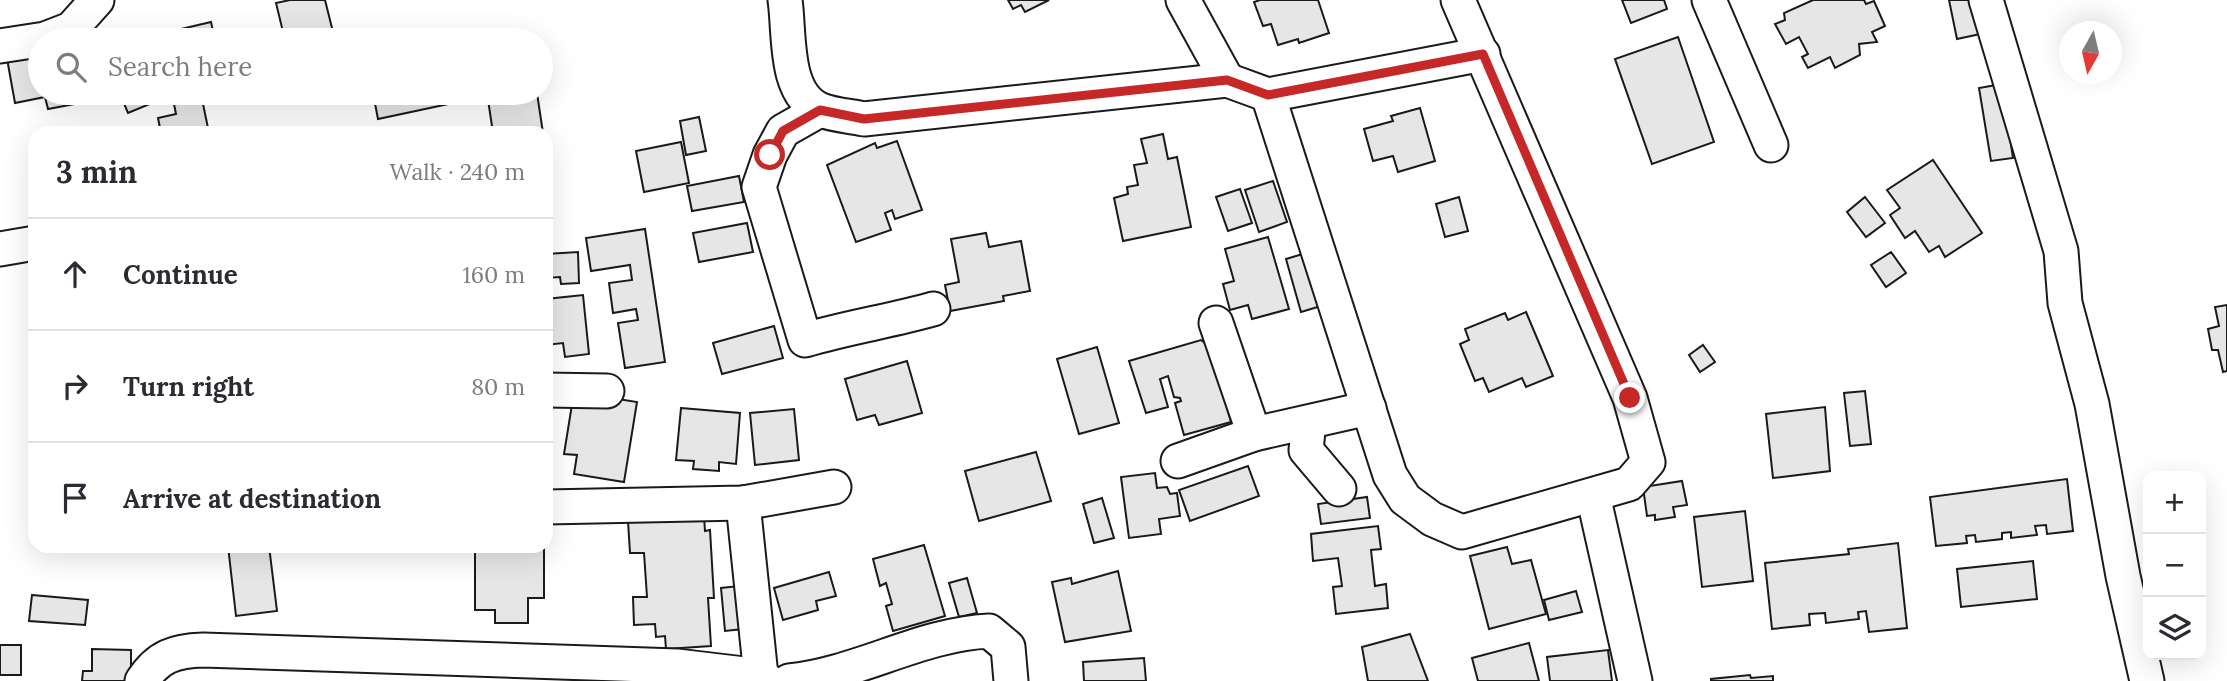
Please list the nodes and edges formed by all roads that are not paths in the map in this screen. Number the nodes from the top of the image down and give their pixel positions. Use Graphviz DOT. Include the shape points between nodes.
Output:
graph roads {
  1 [pos="97,0"];
  2 [pos="785,0"];
  3 [pos="1183,0"];
  4 [pos="1458,0"];
  5 [pos="1709,0"];
  6 [pos="1986,0"];
  7 [pos="72,28"];
  8 [pos="28,42"];
  9 [pos="0,46"];
  10 [pos="1483,54"];
  11 [pos="1227,80"];
  12 [pos="1268,95"];
  13 [pos="820,110"];
  14 [pos="1771,145"];
  15 [pos="28,244"];
  16 [pos="0,249"];
  17 [pos="933,309"];
  18 [pos="1216,323"];
  19 [pos="553,390"];
  20 [pos="607,391"];
  21 [pos="1369,408"];
  22 [pos="1308,422"];
  23 [pos="1254,434"];
  24 [pos="1178,461"];
  25 [pos="834,487"];
  26 [pos="1339,489"];
  27 [pos="1593,495"];
  28 [pos="743,503"];
  29 [pos="553,507"];
  30 [pos="432,669"];
  31 [pos="600,672"];
  32 [pos="773,679"];
  33 [pos="142,681"];
  34 [pos="1011,681"];
  35 [pos="1635,681"];
  36 [pos="2147,681"];
  1 -- 7 [label="street"];
  2 -- 13 [label="street" via="794,77 802,97"];
  3 -- 11 [label="street"];
  4 -- 10 [label="street"];
  5 -- 14 [label="street"];
  6 -- 36 [label="street" via="2061,251 2065,303 2092,404"];
  8 -- 9 [label="street"];
  10 -- 12 [label="street"];
  10 -- 27 [label="street" via="1630,398 1648,461 1629,484"];
  11 -- 12 [label="street"];
  11 -- 13 [label="street" via="864,119"];
  12 -- 21 [label="street"];
  13 -- 17 [label="street" via="783,131 759,187 806,340"];
  15 -- 16 [label="street"];
  18 -- 23 [label="street"];
  19 -- 20 [label="street"];
  21 -- 22 [label="street"];
  21 -- 27 [label="street" via="1390,475 1405,499 1432,519 1462,532"];
  22 -- 23 [label="street"];
  22 -- 26 [label="street" via="1306,450"];
  23 -- 24 [label="street"];
  25 -- 28 [label="street"];
  27 -- 35 [label="street"];
  28 -- 29 [label="street"];
  28 -- 32 [label="street"];
  30 -- 31 [label="street"];
  30 -- 33 [label="street" via="176,651 157,661"];
  31 -- 32 [label="street" via="677,666"];
  32 -- 34 [label="street" via="845,669 965,632 989,631 1008,647"];
}
